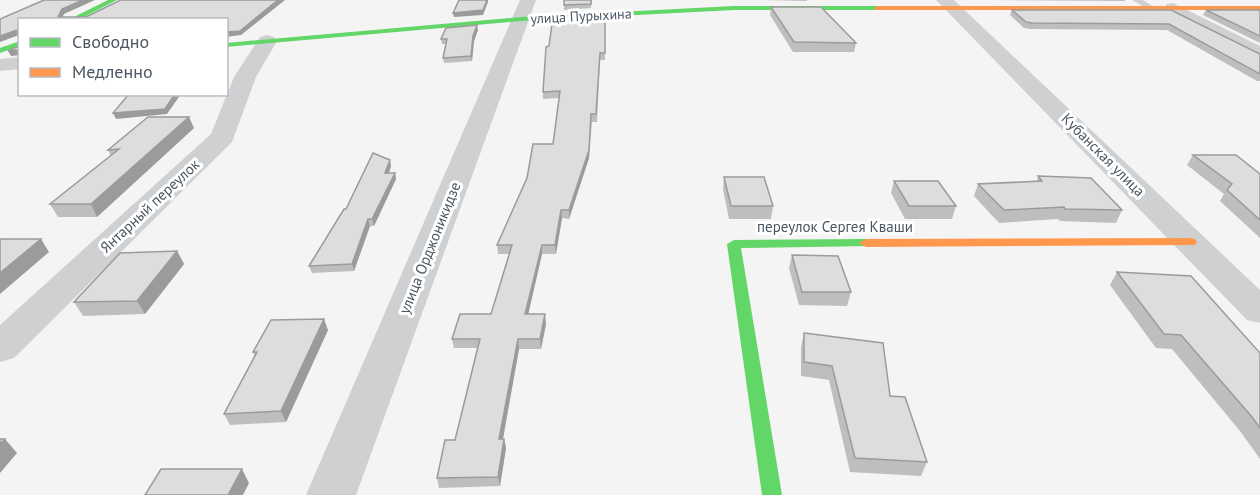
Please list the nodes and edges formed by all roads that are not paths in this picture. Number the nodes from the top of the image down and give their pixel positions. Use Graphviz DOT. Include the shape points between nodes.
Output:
graph roads {
  1 [pos="114,0"];
  2 [pos="1136,0"];
  3 [pos="949,4"];
  4 [pos="1152,8"];
  5 [pos="1173,8"];
  6 [pos="1260,8"];
  7 [pos="525,10"];
  8 [pos="75,18"];
  9 [pos="267,41"];
  10 [pos="18,44"];
  11 [pos="228,45"];
  12 [pos="0,51"];
  13 [pos="1260,54"];
  14 [pos="18,63"];
  15 [pos="0,65"];
  16 [pos="1190,242"];
  17 [pos="1260,311"];
  18 [pos="0,348"];
  19 [pos="331,495"];
  20 [pos="772,495"];
  1 -- 8 [label="street"];
  2 -- 4 [label="lane"];
  3 -- 4 [label="street, улица Пурыхина"];
  3 -- 7 [label="street, улица Пурыхина"];
  3 -- 16 [label="street, Кубанская улица"];
  4 -- 5 [label="street, улица Пурыхина"];
  5 -- 6 [label="street, улица Пурыхина"];
  5 -- 13 [label="street"];
  7 -- 9 [label="street, улица Пурыхина"];
  7 -- 19 [label="street, улица Орджоникидзе"];
  9 -- 11 [label="street, улица Пурыхина"];
  9 -- 18 [label="street, Янтарный переулок" via="245,77 223,137"];
  10 -- 12 [label="street"];
  14 -- 15 [label="street"];
  16 -- 17 [label="street, Кубанская улица"];
  16 -- 20 [label="street, переулок Сергея Кваши" via="734,244"];
}
